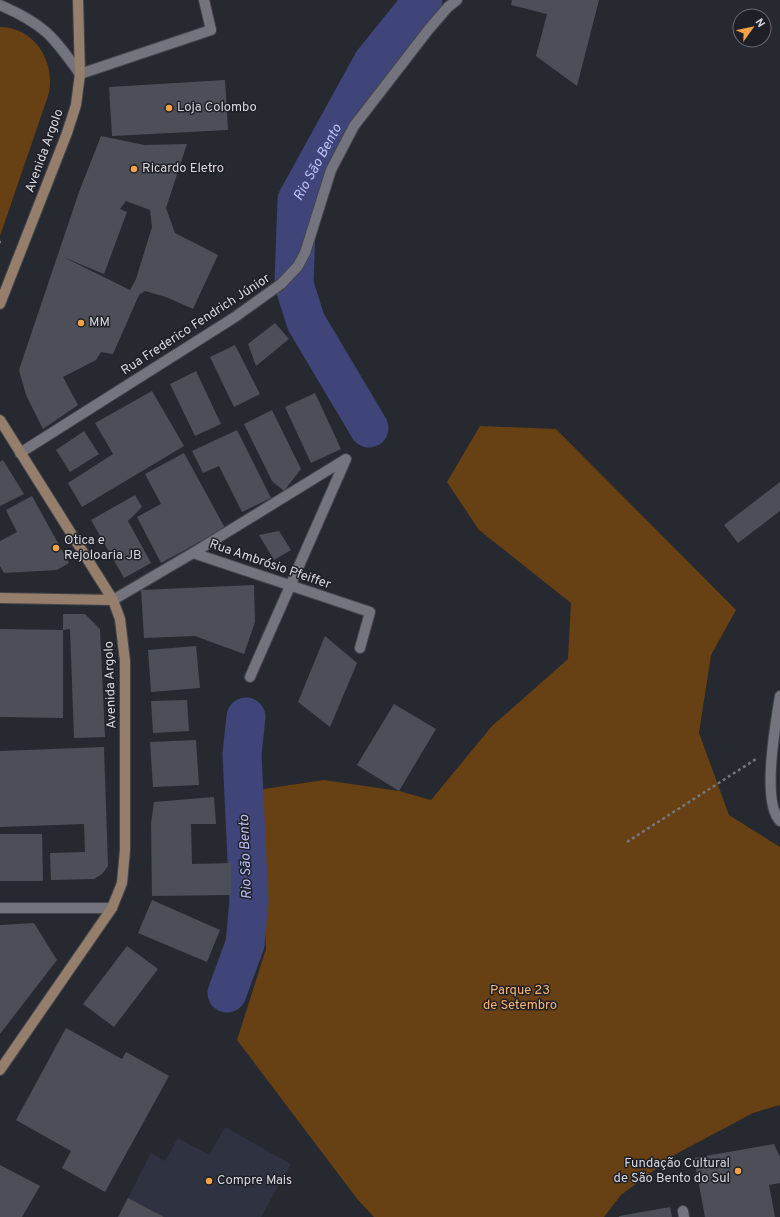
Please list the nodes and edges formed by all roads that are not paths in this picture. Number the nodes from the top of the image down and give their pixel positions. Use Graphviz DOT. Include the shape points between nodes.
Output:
graph roads {
  1 [pos="78,0"];
  2 [pos="204,0"];
  3 [pos="457,0"];
  4 [pos="0,5"];
  5 [pos="80,74"];
  6 [pos="0,304"];
  7 [pos="0,420"];
  8 [pos="20,453"];
  9 [pos="193,553"];
  10 [pos="291,587"];
  11 [pos="0,598"];
  12 [pos="113,600"];
  13 [pos="360,648"];
  14 [pos="250,677"];
  15 [pos="780,696"];
  16 [pos="780,821"];
  17 [pos="0,908"];
  18 [pos="112,908"];
  19 [pos="0,1070"];
  1 -- 5 [label="main road, Avenida Argolo"];
  2 -- 5 [label="street" via="211,30"];
  3 -- 8 [label="street, Rua Frederico Fendrich Júnior" via="429,28 354,126 331,170 305,253 298,266 281,284 235,317"];
  4 -- 5 [label="street" via="39,25 55,39"];
  5 -- 6 [label="main road, Avenida Argolo" via="76,105 68,133"];
  7 -- 8 [label="main road, Avenida Argolo"];
  8 -- 12 [label="main road, Avenida Argolo"];
  9 -- 10 [label="street, Rua Ambrósio Pfeiffer"];
  9 -- 10 [label="street" via="346,459"];
  9 -- 12 [label="street, Rua Ambrósio Pfeiffer"];
  10 -- 13 [label="street, Rua Ambrósio Pfeiffer" via="370,612"];
  10 -- 14 [label="street"];
  11 -- 12 [label="main road"];
  12 -- 18 [label="main road, Avenida Argolo" via="121,626 125,661 126,850 122,883"];
  15 -- 16 [label="street" via="771,749 772,803"];
  17 -- 18 [label="street"];
  18 -- 19 [label="main road, Avenida Argolo"];
}
